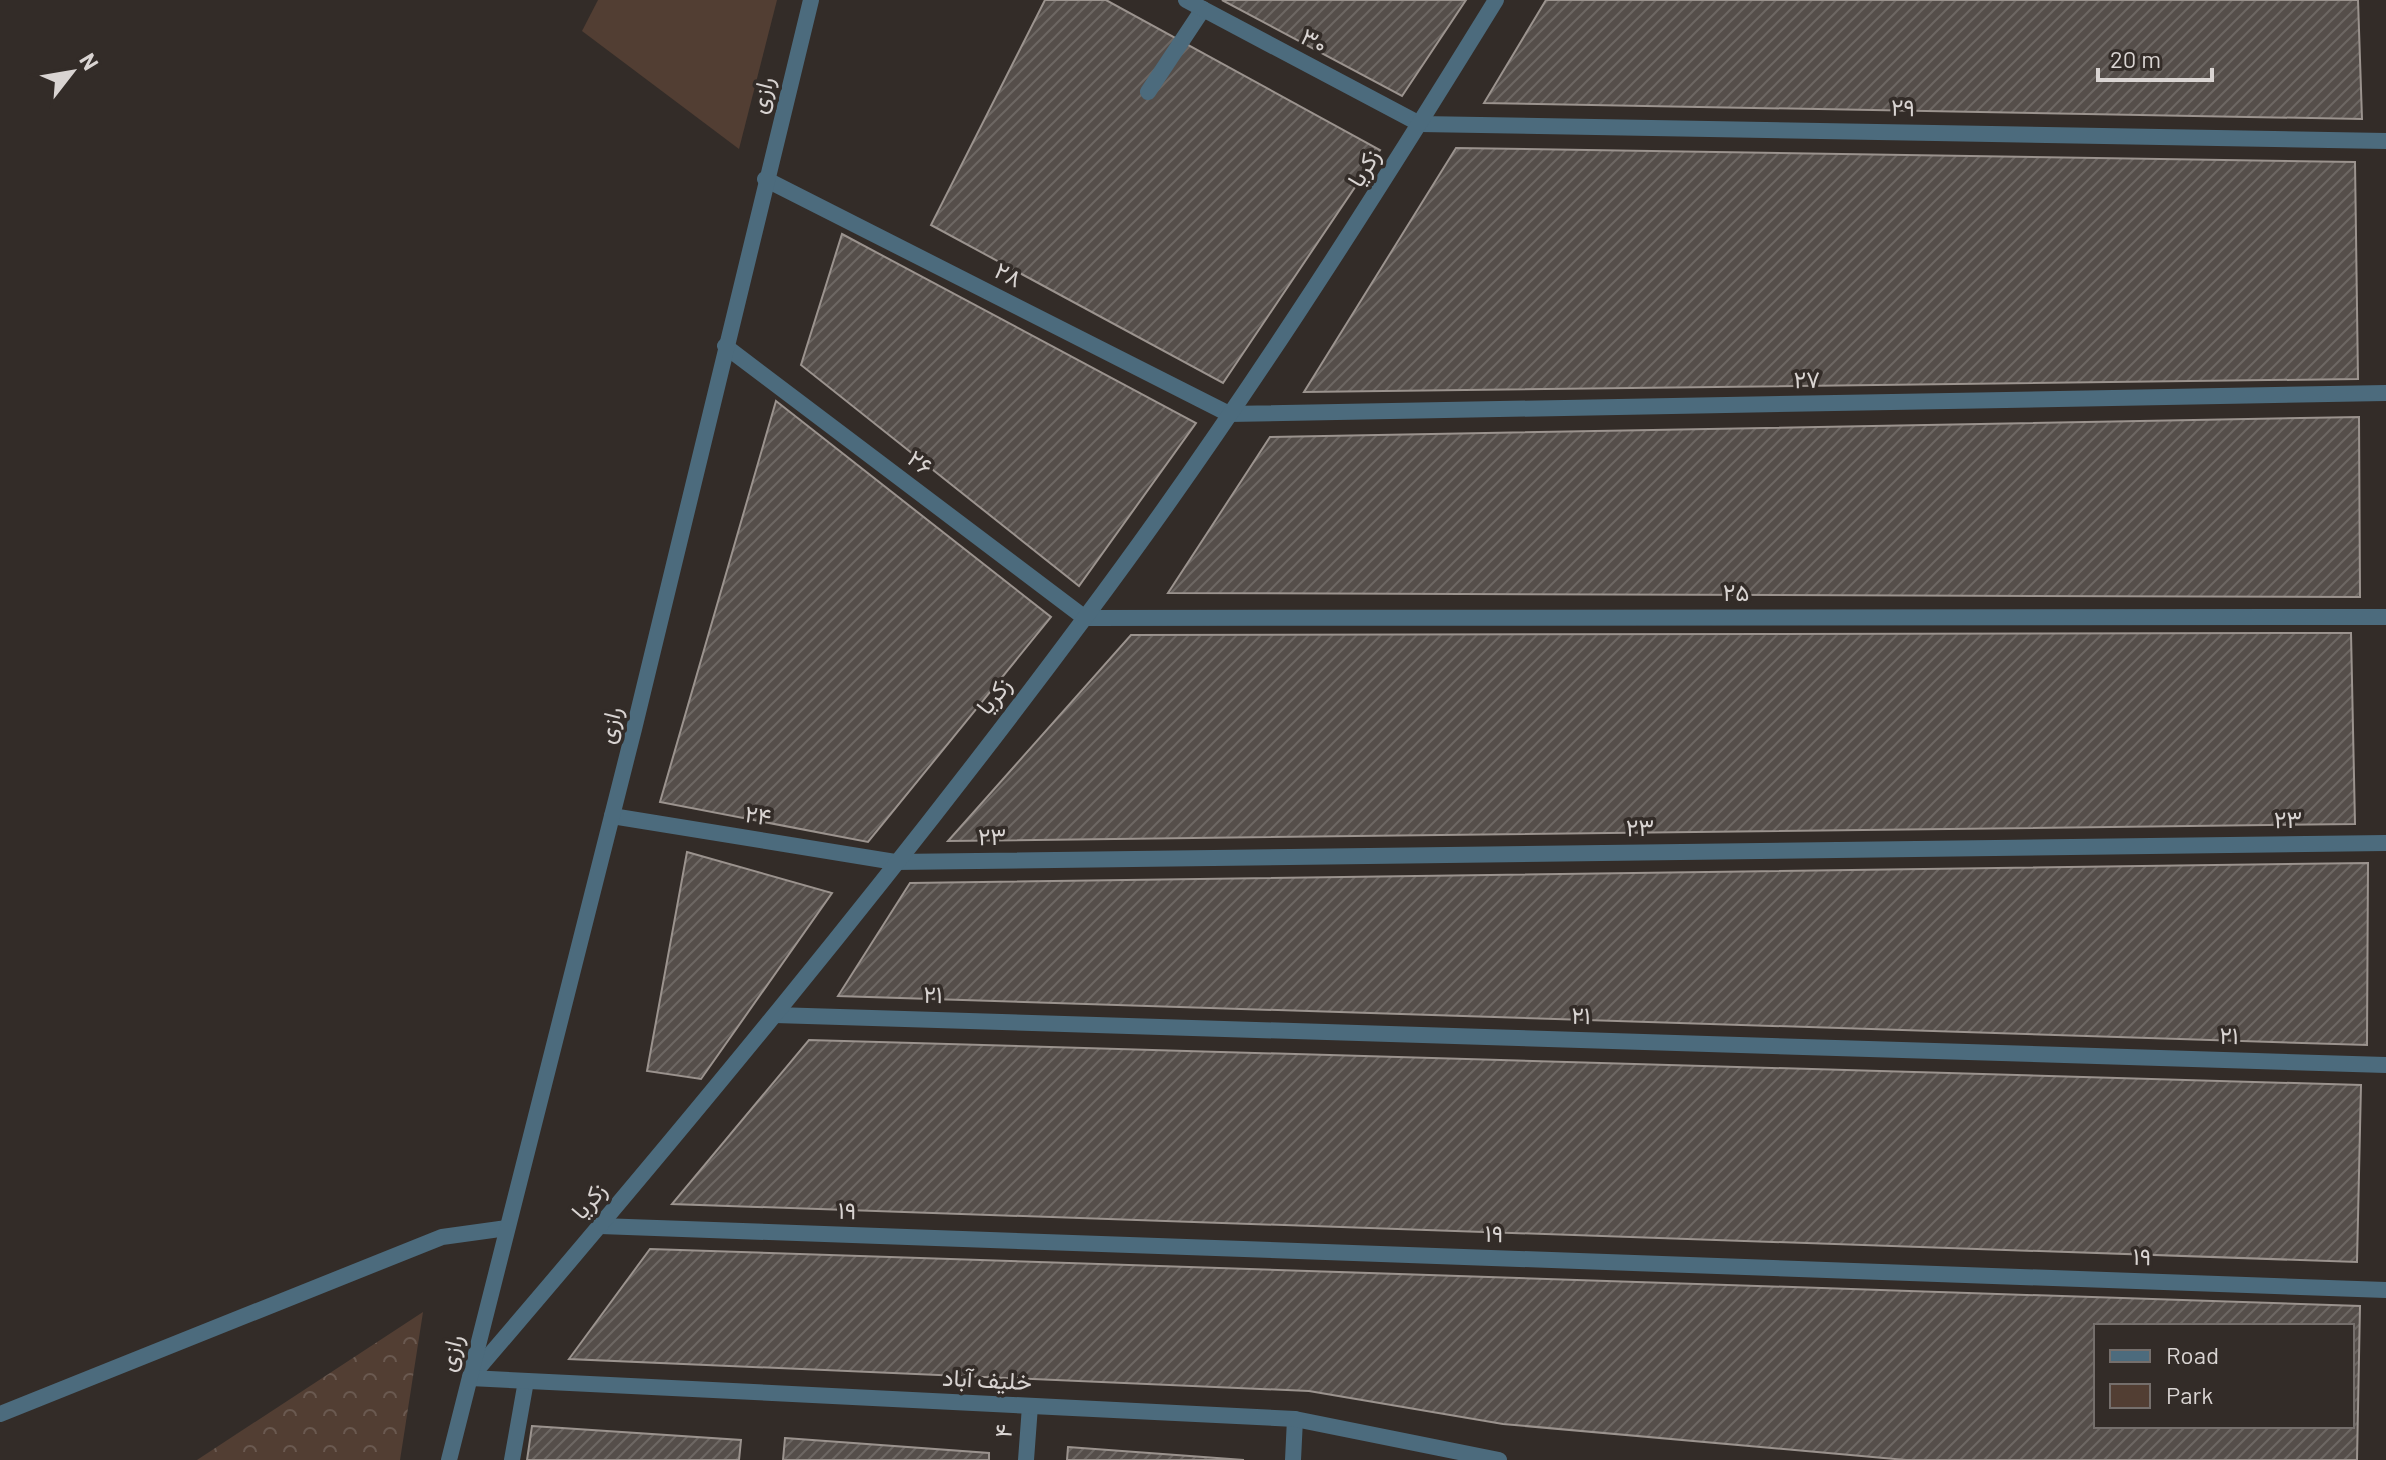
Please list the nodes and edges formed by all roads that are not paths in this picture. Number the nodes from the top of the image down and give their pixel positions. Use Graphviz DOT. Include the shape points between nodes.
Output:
graph roads {
  1 [pos="811,0"];
  2 [pos="1186,0"];
  3 [pos="1496,0"];
  4 [pos="1203,9"];
  5 [pos="1148,92"];
  6 [pos="1420,124"];
  7 [pos="2386,141"];
  8 [pos="765,179"];
  9 [pos="725,346"];
  10 [pos="2386,393"];
  11 [pos="1229,414"];
  12 [pos="2386,617"];
  13 [pos="1085,618"];
  14 [pos="612,816"];
  15 [pos="2386,843"];
  16 [pos="895,862"];
  17 [pos="775,1015"];
  18 [pos="2386,1065"];
  19 [pos="600,1226"];
  20 [pos="507,1228"];
  21 [pos="2386,1290"];
  22 [pos="470,1378"];
  23 [pos="526,1381"];
  24 [pos="1030,1406"];
  25 [pos="0,1414"];
  26 [pos="1295,1419"];
  27 [pos="449,1460"];
  28 [pos="512,1460"];
  29 [pos="1026,1460"];
  30 [pos="1293,1460"];
  31 [pos="1499,1460"];
  1 -- 8 [label="street, رازی"];
  2 -- 4 [label="street, ۳۰"];
  3 -- 6 [label="street, زکریا"];
  4 -- 5 [label="street"];
  4 -- 6 [label="street, ۳۰"];
  6 -- 7 [label="street, ۲۹"];
  6 -- 11 [label="street, زکریا"];
  8 -- 9 [label="street, رازی"];
  8 -- 11 [label="street, ۲۸"];
  9 -- 13 [label="street, ۲۶"];
  9 -- 14 [label="street, رازی"];
  10 -- 11 [label="street, ۲۷"];
  11 -- 13 [label="street, زکریا"];
  12 -- 13 [label="street, ۲۵"];
  13 -- 16 [label="street, زکریا"];
  14 -- 16 [label="street, ۲۴"];
  14 -- 20 [label="street, رازی"];
  15 -- 16 [label="street, ۲۳"];
  16 -- 17 [label="street, زکریا"];
  17 -- 18 [label="street, ۲۱"];
  17 -- 19 [label="street, زکریا"];
  19 -- 21 [label="street, ۱۹"];
  19 -- 22 [label="street, زکریا"];
  20 -- 22 [label="street, رازی"];
  20 -- 25 [label="street" via="442,1237"];
  22 -- 23 [label="street, خلیف آباد"];
  22 -- 27 [label="street, رازی"];
  23 -- 24 [label="street, خلیف آباد"];
  23 -- 28 [label="street"];
  24 -- 26 [label="street, خلیف آباد"];
  24 -- 29 [label="street, ۴"];
  26 -- 30 [label="street"];
  26 -- 31 [label="street, خلیف آباد"];
}
